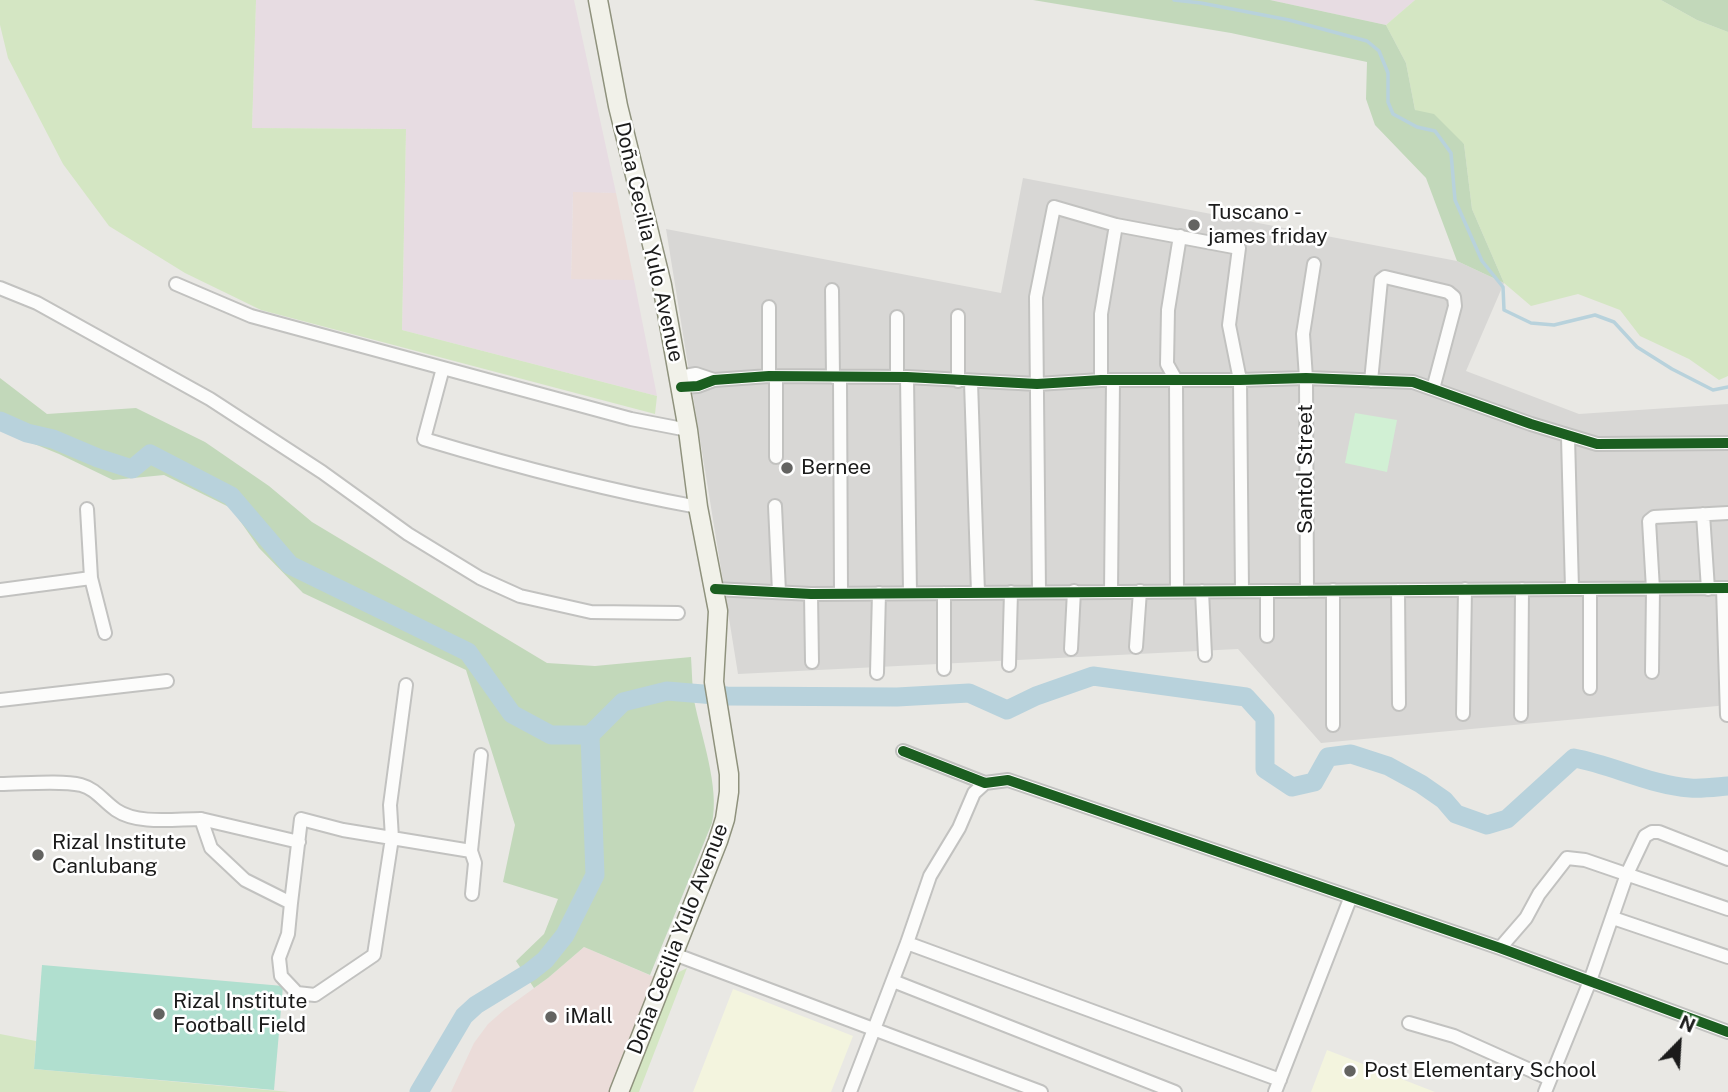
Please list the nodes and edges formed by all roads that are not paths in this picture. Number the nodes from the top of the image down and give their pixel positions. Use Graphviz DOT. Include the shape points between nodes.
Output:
graph roads {
  1 [pos="598,0"];
  2 [pos="1116,225"];
  3 [pos="1180,236"];
  4 [pos="1314,264"];
  5 [pos="176,284"];
  6 [pos="0,288"];
  7 [pos="832,290"];
  8 [pos="769,307"];
  9 [pos="958,316"];
  10 [pos="897,317"];
  11 [pos="443,368"];
  12 [pos="772,377"];
  13 [pos="836,377"];
  14 [pos="902,377"];
  15 [pos="1306,378"];
  16 [pos="1107,380"];
  17 [pos="1176,380"];
  18 [pos="1240,380"];
  19 [pos="965,381"];
  20 [pos="680,382"];
  21 [pos="1371,382"];
  22 [pos="1037,384"];
  23 [pos="1433,389"];
  24 [pos="688,430"];
  25 [pos="1569,437"];
  26 [pos="1728,443"];
  27 [pos="776,457"];
  28 [pos="775,506"];
  29 [pos="698,507"];
  30 [pos="87,509"];
  31 [pos="1728,513"];
  32 [pos="1703,514"];
  33 [pos="91,578"];
  34 [pos="1726,588"];
  35 [pos="715,589"];
  36 [pos="1465,589"];
  37 [pos="1522,589"];
  38 [pos="1572,589"];
  39 [pos="1590,589"];
  40 [pos="1653,589"];
  41 [pos="1708,589"];
  42 [pos="0,590"];
  43 [pos="1333,590"];
  44 [pos="1398,590"];
  45 [pos="1039,591"];
  46 [pos="1074,591"];
  47 [pos="1177,591"];
  48 [pos="1202,591"];
  49 [pos="1242,591"];
  50 [pos="1267,591"];
  51 [pos="1307,591"];
  52 [pos="779,592"];
  53 [pos="1011,592"];
  54 [pos="1111,592"];
  55 [pos="1140,592"];
  56 [pos="841,593"];
  57 [pos="879,593"];
  58 [pos="910,593"];
  59 [pos="944,593"];
  60 [pos="978,593"];
  61 [pos="811,594"];
  62 [pos="678,613"];
  63 [pos="105,633"];
  64 [pos="1267,636"];
  65 [pos="1136,647"];
  66 [pos="1071,649"];
  67 [pos="1205,655"];
  68 [pos="812,662"];
  69 [pos="1009,665"];
  70 [pos="944,669"];
  71 [pos="1652,672"];
  72 [pos="877,673"];
  73 [pos="167,681"];
  74 [pos="406,685"];
  75 [pos="1590,688"];
  76 [pos="0,700"];
  77 [pos="1399,704"];
  78 [pos="1463,714"];
  79 [pos="1521,715"];
  80 [pos="1727,715"];
  81 [pos="1333,725"];
  82 [pos="903,751"];
  83 [pos="481,755"];
  84 [pos="0,783"];
  85 [pos="985,783"];
  86 [pos="201,819"];
  87 [pos="392,838"];
  88 [pos="299,842"];
  89 [pos="471,851"];
  90 [pos="1728,859"];
  91 [pos="1627,874"];
  92 [pos="472,894"];
  93 [pos="1350,898"];
  94 [pos="291,903"];
  95 [pos="1728,909"];
  96 [pos="1613,918"];
  97 [pos="907,943"];
  98 [pos="1500,948"];
  99 [pos="674,954"];
  100 [pos="1728,957"];
  101 [pos="893,981"];
  102 [pos="1590,981"];
  103 [pos="1409,1023"];
  104 [pos="875,1029"];
  105 [pos="1728,1032"];
  106 [pos="1550,1079"];
  107 [pos="1278,1086"];
  108 [pos="619,1092"];
  109 [pos="850,1092"];
  110 [pos="1041,1092"];
  111 [pos="1175,1092"];
  112 [pos="1545,1092"];
  1 -- 20 [label="main road, Doña Cecilia Yulo Avenue"];
  2 -- 3 [label="street"];
  2 -- 16 [label="street" via="1101,314"];
  2 -- 22 [label="street" via="1054,207 1036,297"];
  3 -- 17 [label="street" via="1168,310 1167,364"];
  3 -- 18 [label="street" via="1239,248 1229,325"];
  4 -- 15 [label="street, Santol Street" via="1303,334"];
  5 -- 11 [label="street" via="251,316"];
  6 -- 62 [label="street" via="37,303 210,399 480,578 520,596 591,612"];
  7 -- 13 [label="street"];
  8 -- 12 [label="street"];
  9 -- 19 [label="street"];
  10 -- 14 [label="street"];
  11 -- 24 [label="street"];
  11 -- 29 [label="street" via="424,439 519,467"];
  12 -- 13 [label="street"];
  12 -- 20 [label="street" via="714,380 695,374"];
  12 -- 27 [label="street"];
  13 -- 14 [label="street"];
  13 -- 56 [label="street"];
  14 -- 19 [label="street"];
  14 -- 58 [label="street"];
  15 -- 18 [label="street"];
  15 -- 21 [label="street"];
  15 -- 51 [label="street, Santol Street"];
  16 -- 17 [label="street"];
  16 -- 22 [label="street"];
  16 -- 54 [label="street"];
  17 -- 18 [label="street"];
  17 -- 47 [label="street"];
  18 -- 49 [label="street"];
  19 -- 22 [label="street"];
  19 -- 60 [label="street"];
  20 -- 24 [label="main road, Doña Cecilia Yulo Avenue"];
  21 -- 23 [label="street" via="1413,382"];
  21 -- 23 [label="street" via="1381,280 1385,277 1454,297"];
  22 -- 45 [label="street"];
  23 -- 25 [label="street"];
  24 -- 29 [label="main road, Doña Cecilia Yulo Avenue"];
  25 -- 26 [label="street" via="1597,444"];
  25 -- 38 [label="street"];
  28 -- 52 [label="street"];
  29 -- 35 [label="main road, Doña Cecilia Yulo Avenue"];
  30 -- 33 [label="street"];
  31 -- 32 [label="street"];
  32 -- 40 [label="street" via="1649,520"];
  32 -- 41 [label="street"];
  33 -- 42 [label="street"];
  33 -- 63 [label="street"];
  34 -- 41 [label="street"];
  34 -- 80 [label="street"];
  35 -- 52 [label="street"];
  35 -- 99 [label="main road, Doña Cecilia Yulo Avenue" via="714,682 729,774 725,819"];
  36 -- 37 [label="street"];
  36 -- 44 [label="street"];
  36 -- 78 [label="street"];
  37 -- 38 [label="street"];
  37 -- 79 [label="street"];
  38 -- 39 [label="street"];
  39 -- 40 [label="street"];
  39 -- 75 [label="street"];
  40 -- 41 [label="street"];
  40 -- 71 [label="street"];
  43 -- 44 [label="street"];
  43 -- 51 [label="street"];
  43 -- 81 [label="street"];
  44 -- 77 [label="street"];
  45 -- 46 [label="street"];
  45 -- 53 [label="street"];
  46 -- 54 [label="street"];
  46 -- 66 [label="street"];
  47 -- 48 [label="street"];
  47 -- 55 [label="street"];
  48 -- 49 [label="street"];
  48 -- 67 [label="street"];
  49 -- 50 [label="street"];
  50 -- 51 [label="street"];
  50 -- 64 [label="street"];
  52 -- 61 [label="street"];
  53 -- 60 [label="street"];
  53 -- 69 [label="street"];
  54 -- 55 [label="street"];
  55 -- 65 [label="street"];
  56 -- 57 [label="street"];
  56 -- 61 [label="street"];
  57 -- 58 [label="street"];
  57 -- 72 [label="street"];
  58 -- 59 [label="street"];
  59 -- 60 [label="street"];
  59 -- 70 [label="street"];
  61 -- 68 [label="street"];
  73 -- 76 [label="street"];
  74 -- 87 [label="street" via="390,805"];
  82 -- 85 [label="street"];
  83 -- 89 [label="street"];
  84 -- 86 [label="street" via="79,785 94,790 128,816"];
  85 -- 93 [label="street" via="1008,780"];
  85 -- 97 [label="street" via="974,793 930,876"];
  86 -- 88 [label="street"];
  86 -- 94 [label="street" via="211,848 245,880"];
  87 -- 88 [label="street" via="301,819"];
  87 -- 89 [label="street"];
  87 -- 94 [label="street" via="374,955 315,995 297,993 281,976 279,958 288,934"];
  88 -- 94 [label="street"];
  89 -- 92 [label="street" via="475,863"];
  90 -- 91 [label="street" via="1652,832 1645,836"];
  91 -- 95 [label="street"];
  91 -- 96 [label="street"];
  91 -- 98 [label="street" via="1567,858"];
  93 -- 98 [label="street"];
  93 -- 107 [label="street"];
  96 -- 100 [label="street"];
  96 -- 102 [label="street"];
  97 -- 101 [label="street"];
  97 -- 107 [label="street"];
  98 -- 102 [label="street"];
  99 -- 104 [label="street"];
  99 -- 108 [label="main road, Doña Cecilia Yulo Avenue"];
  101 -- 104 [label="street"];
  101 -- 111 [label="street"];
  102 -- 105 [label="street"];
  102 -- 106 [label="street"];
  103 -- 106 [label="street" via="1454,1036"];
  104 -- 109 [label="street"];
  104 -- 110 [label="street"];
  106 -- 112 [label="street"];
}
